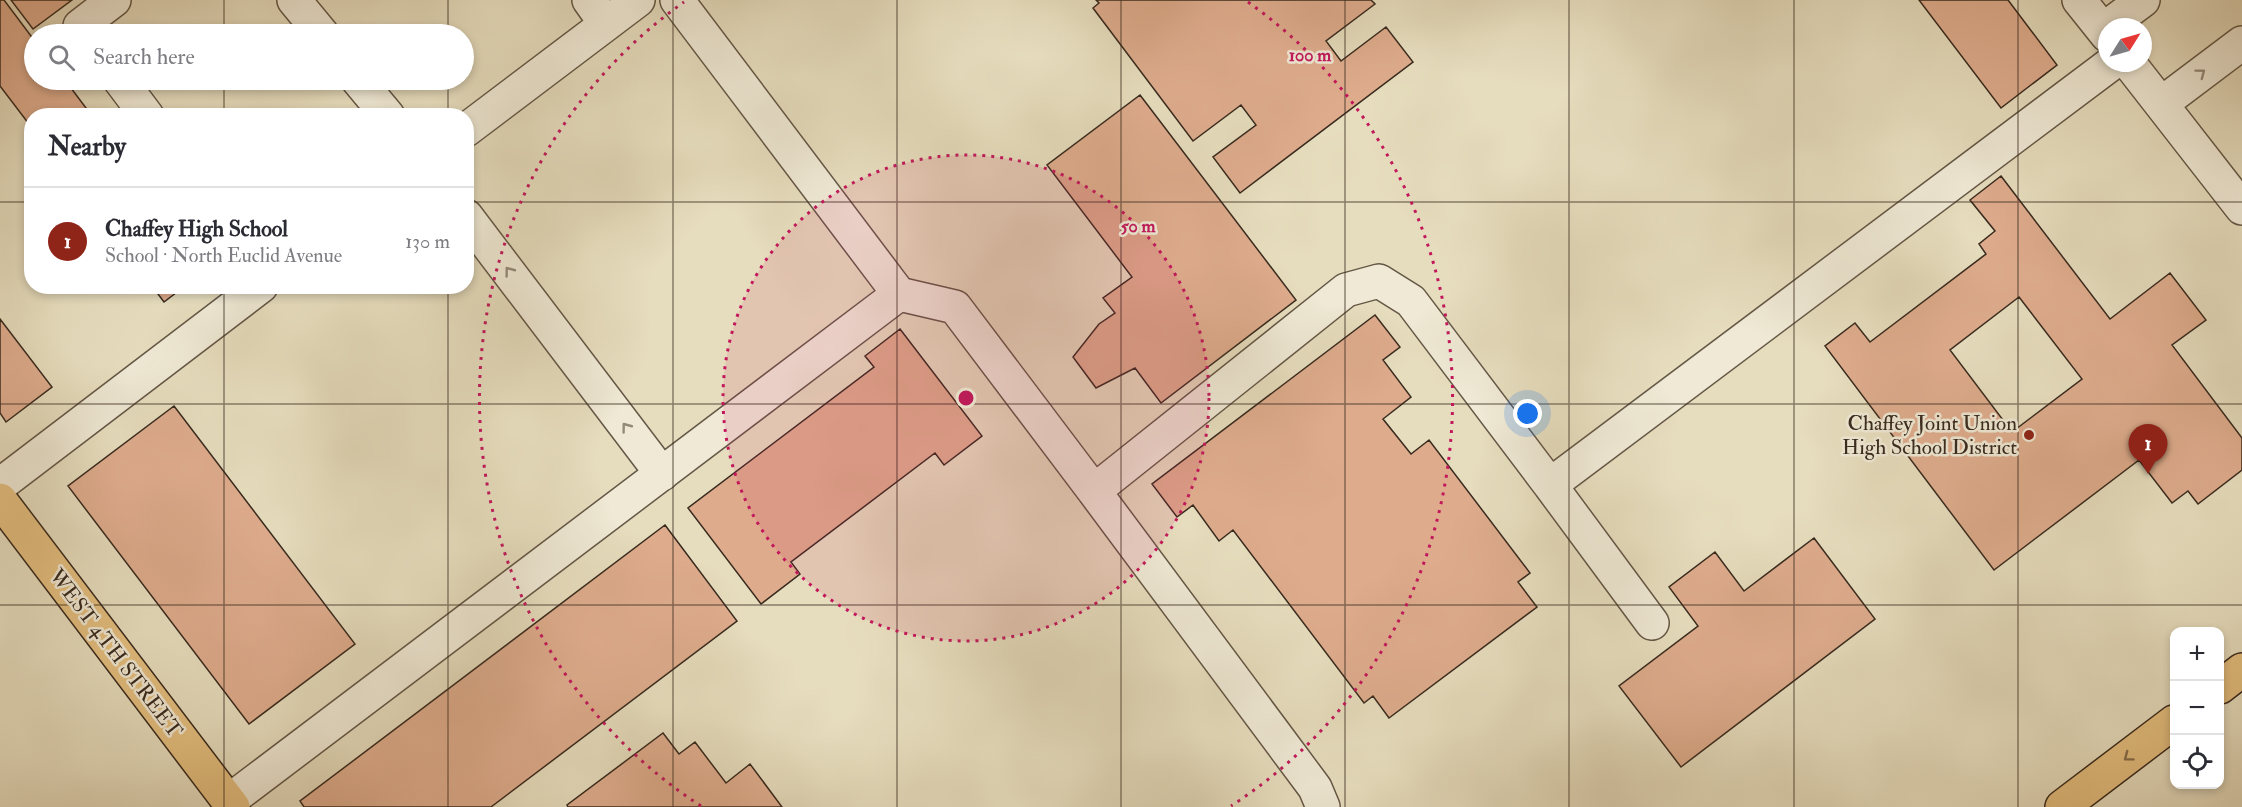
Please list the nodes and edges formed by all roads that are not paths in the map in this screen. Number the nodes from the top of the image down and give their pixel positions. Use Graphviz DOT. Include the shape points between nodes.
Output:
graph roads {
  1 [pos="114,0"];
  2 [pos="294,0"];
  3 [pos="638,0"];
  4 [pos="677,0"];
  5 [pos="2079,0"];
  6 [pos="2143,0"];
  7 [pos="598,12"];
  8 [pos="2122,18"];
  9 [pos="2098,23"];
  10 [pos="83,24"];
  11 [pos="314,24"];
  12 [pos="2242,43"];
  13 [pos="2100,72"];
  14 [pos="2136,72"];
  15 [pos="128,90"];
  16 [pos="366,90"];
  17 [pos="2161,104"];
  18 [pos="141,108"];
  19 [pos="381,108"];
  20 [pos="474,123"];
  21 [pos="2242,208"];
  22 [pos="474,227"];
  23 [pos="251,294"];
  24 [pos="899,294"];
  25 [pos="662,474"];
  26 [pos="0,485"];
  27 [pos="1550,485"];
  28 [pos="1094,491"];
  29 [pos="0,500"];
  30 [pos="1652,623"];
  31 [pos="2242,670"];
  32 [pos="2224,684"];
  33 [pos="2170,726"];
  34 [pos="231,804"];
  35 [pos="1323,807"];
  36 [pos="2062,807"];
  1 -- 10 [label="street"];
  2 -- 11 [label="street"];
  3 -- 7 [label="street"];
  4 -- 24 [label="street"];
  5 -- 9 [label="street"];
  6 -- 8 [label="street"];
  7 -- 20 [label="street"];
  17 -- 12 [label="street, one-way"];
  13 -- 27 [label="street"];
  14 -- 17 [label="street"];
  15 -- 18 [label="street"];
  16 -- 19 [label="street"];
  17 -- 21 [label="street"];
  25 -- 22 [label="street, one-way"];
  23 -- 26 [label="street"];
  24 -- 25 [label="street"];
  24 -- 28 [label="street" via="955,307"];
  25 -- 34 [label="street"];
  27 -- 28 [label="street" via="1411,301 1379,280 1346,290"];
  27 -- 30 [label="street"];
  28 -- 35 [label="street" via="1315,788"];
  29 -- 34 [label="main road, WEST 4TH STREET"];
  31 -- 32 [label="main road"];
  33 -- 36 [label="main road, one-way"];
}
